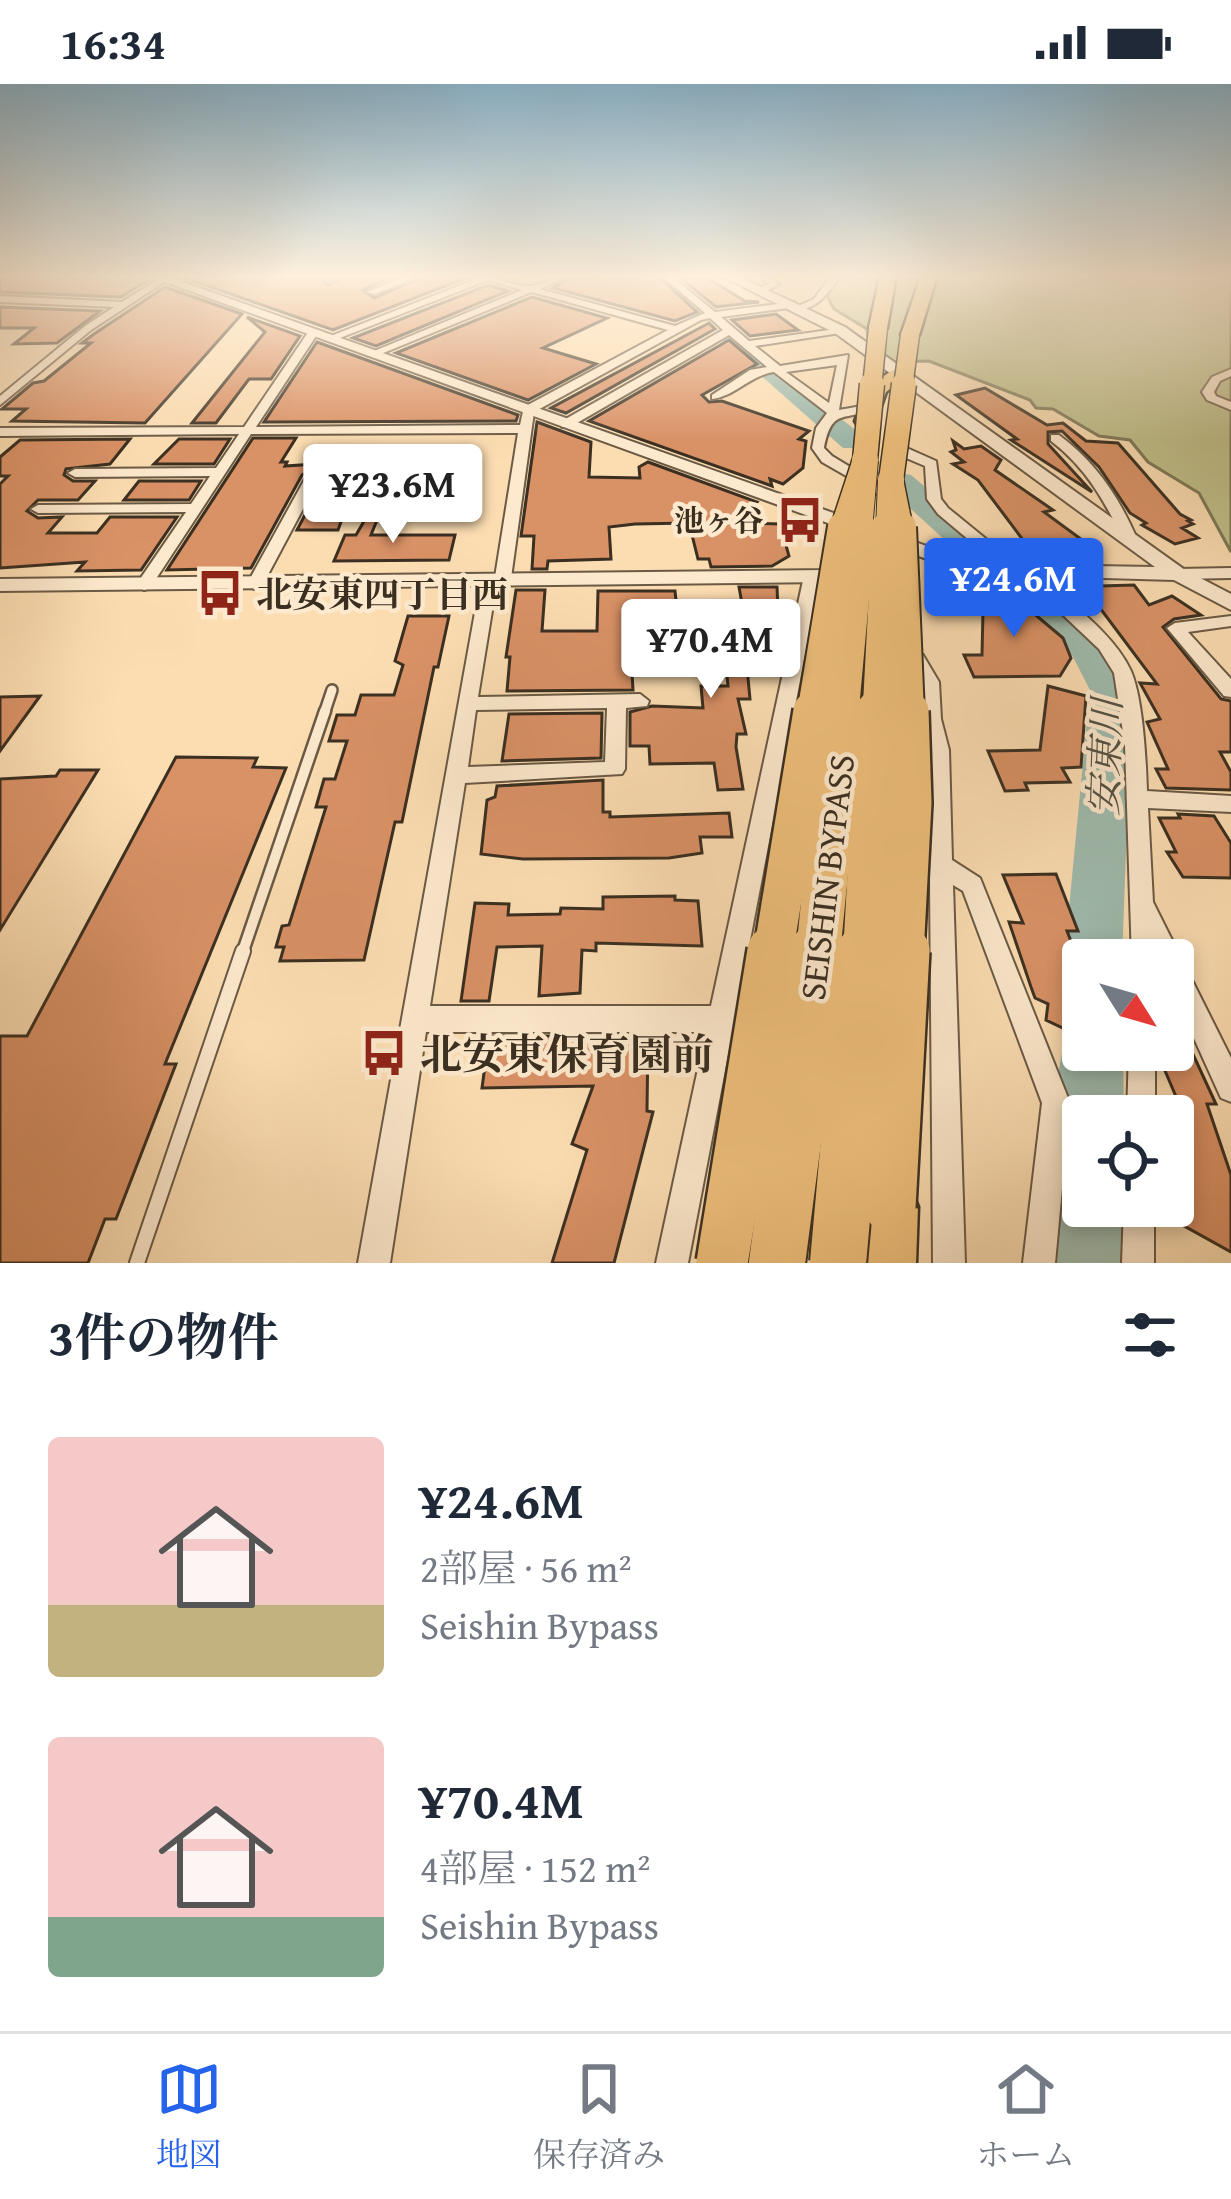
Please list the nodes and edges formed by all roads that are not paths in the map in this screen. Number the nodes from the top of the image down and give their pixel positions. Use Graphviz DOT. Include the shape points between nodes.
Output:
graph roads {
  1 [pos="89,331"];
  2 [pos="308,331"];
  3 [pos="335,331"];
  4 [pos="431,331"];
  5 [pos="672,331"];
  6 [pos="728,331"];
  7 [pos="731,331"];
  8 [pos="833,331"];
  9 [pos="841,331"];
  10 [pos="878,331"];
  11 [pos="911,331"];
  12 [pos="321,336"];
  13 [pos="746,344"];
  14 [pos="372,355"];
  15 [pos="776,369"];
  16 [pos="1231,372"];
  17 [pos="904,376"];
  18 [pos="716,397"];
  19 [pos="0,402"];
  20 [pos="1231,406"];
  21 [pos="528,410"];
  22 [pos="850,411"];
  23 [pos="963,420"];
  24 [pos="566,424"];
  25 [pos="524,429"];
  26 [pos="250,431"];
  27 [pos="0,432"];
  28 [pos="1055,438"];
  29 [pos="221,472"];
  30 [pos="75,473"];
  31 [pos="882,473"];
  32 [pos="313,477"];
  33 [pos="196,508"];
  34 [pos="38,509"];
  35 [pos="1131,541"];
  36 [pos="872,551"];
  37 [pos="1231,573"];
  38 [pos="1024,574"];
  39 [pos="1178,574"];
  40 [pos="812,576"];
  41 [pos="496,578"];
  42 [pos="255,584"];
  43 [pos="0,585"];
  44 [pos="144,585"];
  45 [pos="1231,603"];
  46 [pos="1231,621"];
  47 [pos="888,638"];
  48 [pos="332,690"];
  49 [pos="1231,691"];
  50 [pos="468,704"];
  51 [pos="456,776"];
  52 [pos="1138,799"];
  53 [pos="1231,803"];
  54 [pos="942,865"];
  55 [pos="1145,908"];
  56 [pos="1144,939"];
  57 [pos="1160,939"];
  58 [pos="1194,1010"];
  59 [pos="415,1018"];
  60 [pos="724,1019"];
  61 [pos="1231,1088"];
  62 [pos="1139,1227"];
  63 [pos="889,1235"];
  64 [pos="137,1263"];
  65 [pos="374,1263"];
  66 [pos="672,1263"];
  67 [pos="722,1263"];
  68 [pos="773,1263"];
  69 [pos="841,1263"];
  70 [pos="949,1263"];
  71 [pos="1039,1263"];
  72 [pos="1138,1263"];
  1 -- 19 [label="street"];
  2 -- 12 [label="street"];
  3 -- 12 [label="street"];
  4 -- 14 [label="street"];
  5 -- 21 [label="street"];
  6 -- 24 [label="street"];
  7 -- 13 [label="street"];
  8 -- 13 [label="street"];
  9 -- 17 [label="street"];
  10 -- 31 [label="highway, SEISHIN BYPASS, bridge"];
  11 -- 31 [label="highway, SEISHIN BYPASS, bridge"];
  12 -- 14 [label="street"];
  12 -- 26 [label="street"];
  13 -- 15 [label="street"];
  14 -- 21 [label="street"];
  15 -- 18 [label="street" via="754,372"];
  15 -- 22 [label="street"];
  15 -- 22 [label="street" via="844,359"];
  16 -- 20 [label="street" via="1208,392"];
  17 -- 22 [label="highway" via="883,382"];
  17 -- 23 [label="street"];
  21 -- 24 [label="street"];
  21 -- 25 [label="street"];
  22 -- 23 [label="street" via="926,410"];
  22 -- 31 [label="highway"];
  22 -- 31 [label="street" via="822,428 818,448"];
  23 -- 35 [label="street"];
  24 -- 36 [label="street"];
  25 -- 26 [label="street"];
  25 -- 41 [label="street"];
  26 -- 27 [label="street"];
  26 -- 29 [label="street"];
  28 -- 35 [label="street" via="1083,457"];
  29 -- 30 [label="street"];
  29 -- 33 [label="street"];
  31 -- 36 [label="highway"];
  31 -- 38 [label="street" via="931,464 943,511"];
  31 -- 63 [label="highway, bridge" via="903,537 912,676"];
  31 -- 67 [label="highway, bridge" via="846,508"];
  31 -- 68 [label="highway, SEISHIN BYPASS, bridge"];
  31 -- 69 [label="highway, SEISHIN BYPASS, bridge" via="870,902"];
  32 -- 42 [label="street"];
  33 -- 34 [label="street"];
  33 -- 44 [label="street"];
  35 -- 39 [label="street"];
  36 -- 38 [label="street"];
  36 -- 40 [label="street"];
  36 -- 47 [label="highway"];
  36 -- 68 [label="highway"];
  37 -- 39 [label="street"];
  38 -- 39 [label="street"];
  38 -- 52 [label="street" via="1105,645 1123,673"];
  39 -- 45 [label="street"];
  40 -- 41 [label="street"];
  40 -- 60 [label="street"];
  41 -- 42 [label="street"];
  41 -- 50 [label="street"];
  42 -- 44 [label="street"];
  43 -- 44 [label="street"];
  46 -- 49 [label="street" via="1174,628"];
  47 -- 54 [label="street" via="931,675"];
  47 -- 69 [label="highway" via="875,903"];
  48 -- 64 [label="lane"];
  50 -- 51 [label="street"];
  50 -- 51 [label="street" via="628,701 615,769"];
  51 -- 59 [label="street"];
  52 -- 53 [label="street"];
  52 -- 55 [label="street"];
  54 -- 70 [label="street"];
  54 -- 71 [label="street" via="971,885 1056,1102"];
  55 -- 56 [label="street"];
  55 -- 57 [label="street"];
  58 -- 61 [label="street"];
  59 -- 60 [label="street"];
  59 -- 65 [label="street"];
  60 -- 66 [label="street"];
  62 -- 72 [label="street"];
}
